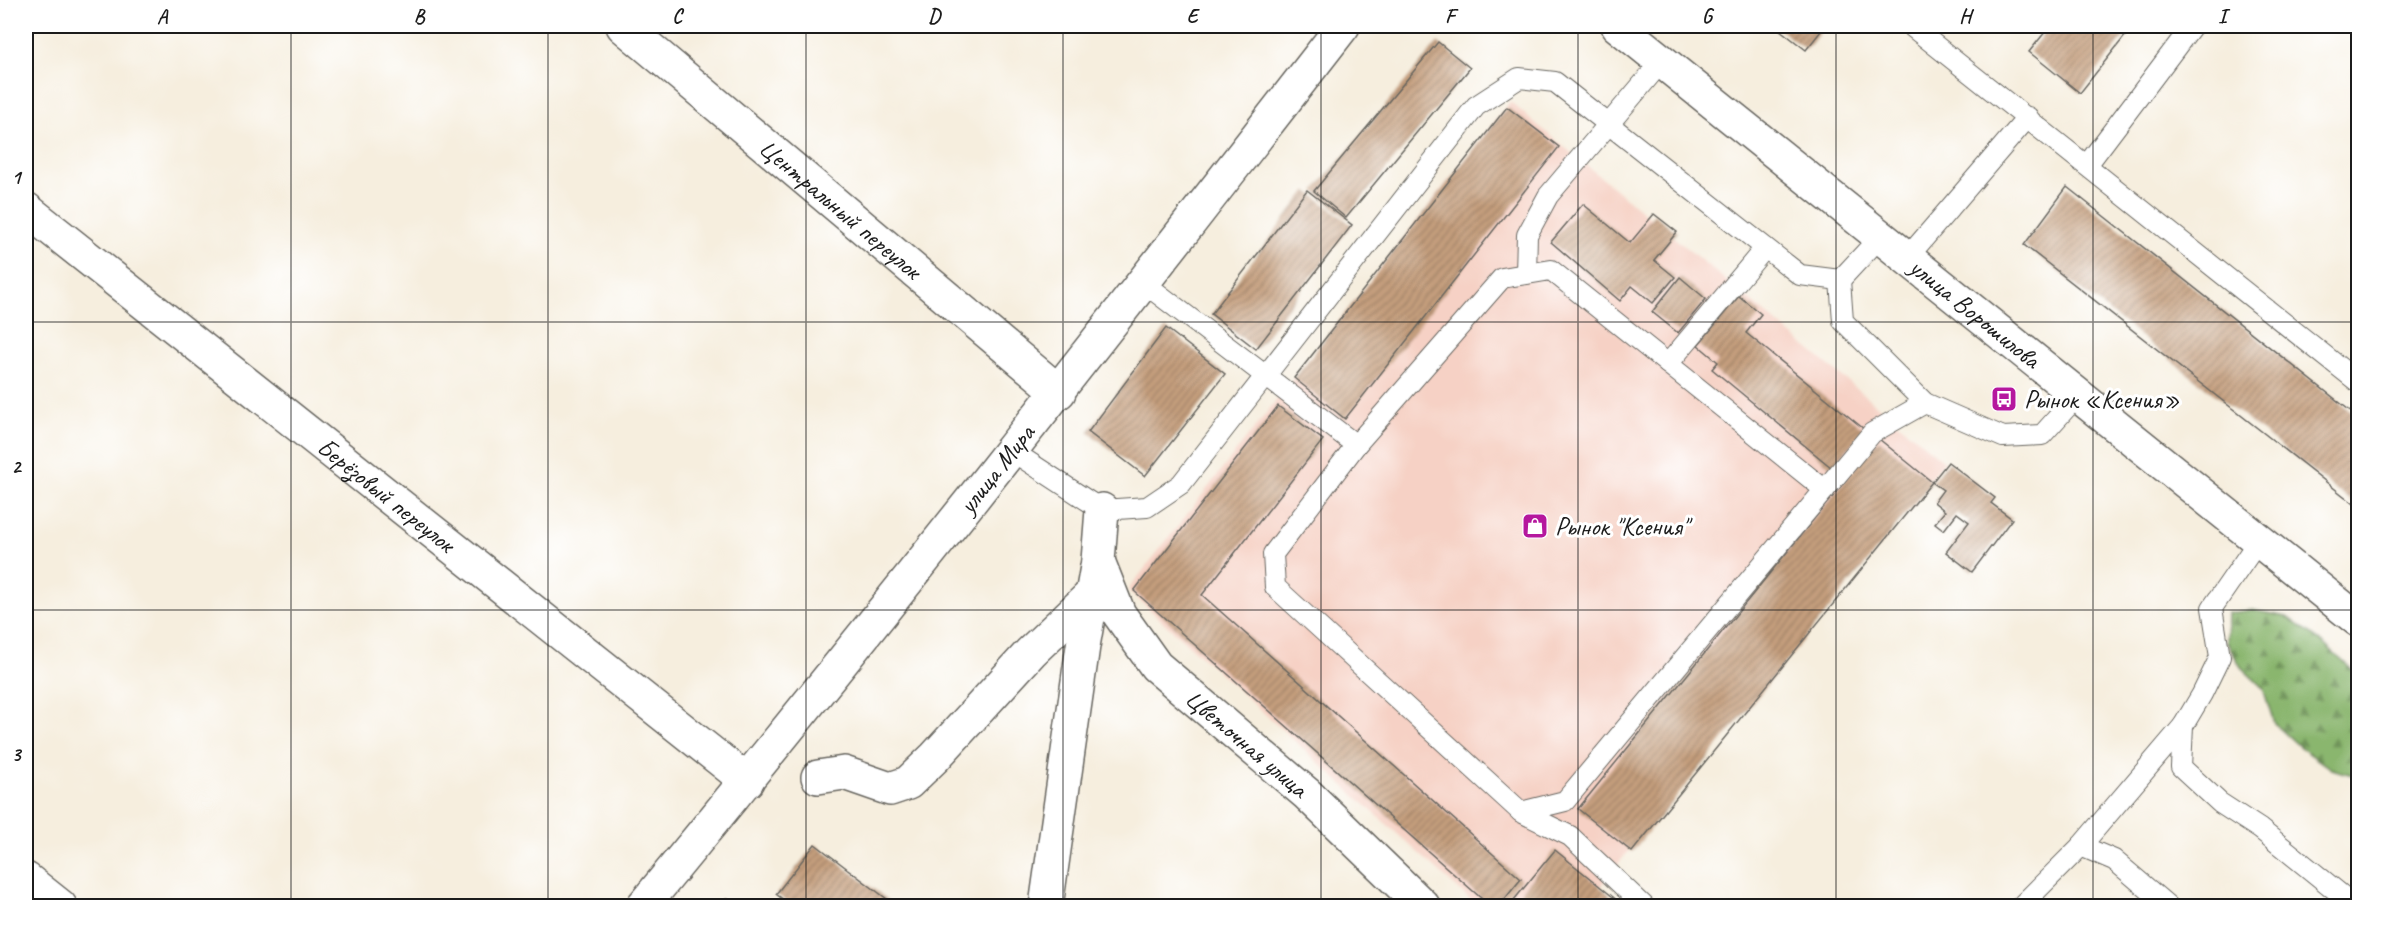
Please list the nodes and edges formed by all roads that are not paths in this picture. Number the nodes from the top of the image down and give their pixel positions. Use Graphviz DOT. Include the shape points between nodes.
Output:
graph roads {
  1 [pos="623,26"];
  2 [pos="1343,26"];
  3 [pos="1618,26"];
  4 [pos="1911,26"];
  5 [pos="2192,26"];
  6 [pos="1662,61"];
  7 [pos="2028,117"];
  8 [pos="1609,125"];
  9 [pos="2087,165"];
  10 [pos="26,209"];
  11 [pos="1880,237"];
  12 [pos="1765,248"];
  13 [pos="1907,258"];
  14 [pos="1526,274"];
  15 [pos="1840,280"];
  16 [pos="1144,283"];
  17 [pos="1668,364"];
  18 [pos="1266,375"];
  19 [pos="2358,382"];
  20 [pos="1059,392"];
  21 [pos="2078,395"];
  22 [pos="1925,403"];
  23 [pos="1356,445"];
  24 [pos="1012,451"];
  25 [pos="1825,490"];
  26 [pos="1102,510"];
  27 [pos="2259,540"];
  28 [pos="1098,561"];
  29 [pos="1092,594"];
  30 [pos="2358,620"];
  31 [pos="2183,726"];
  32 [pos="819,777"];
  33 [pos="747,781"];
  34 [pos="1521,812"];
  35 [pos="2081,846"];
  36 [pos="26,879"];
  37 [pos="1050,896"];
  38 [pos="60,906"];
  39 [pos="643,906"];
  40 [pos="1423,906"];
  41 [pos="1644,906"];
  42 [pos="2021,906"];
  43 [pos="2168,906"];
  44 [pos="2355,906"];
  1 -- 20 [label="street, Центральный переулок"];
  2 -- 16 [label="street, улица Мира"];
  3 -- 6 [label="street, улица Ворошилова"];
  4 -- 7 [label="lane"];
  5 -- 9 [label="lane"];
  6 -- 8 [label="lane"];
  6 -- 11 [label="street, улица Ворошилова"];
  7 -- 9 [label="lane"];
  7 -- 13 [label="lane"];
  8 -- 12 [label="lane"];
  8 -- 14 [label="lane" via="1548,196 1527,234"];
  8 -- 18 [label="lane" via="1555,82 1519,78 1476,106"];
  9 -- 19 [label="lane"];
  10 -- 33 [label="street, Берёзовый переулок"];
  11 -- 13 [label="street, улица Ворошилова"];
  11 -- 15 [label="lane"];
  12 -- 15 [label="lane" via="1800,275"];
  12 -- 17 [label="lane"];
  13 -- 21 [label="street, улица Ворошилова"];
  14 -- 17 [label="lane" via="1551,270"];
  14 -- 23 [label="lane" via="1502,278"];
  15 -- 22 [label="lane" via="1843,321"];
  16 -- 18 [label="lane"];
  16 -- 20 [label="street, улица Мира"];
  17 -- 25 [label="lane"];
  18 -- 23 [label="lane"];
  18 -- 26 [label="lane" via="1181,484 1148,507"];
  20 -- 24 [label="street, улица Мира"];
  21 -- 22 [label="lane" via="2042,435 2003,437"];
  21 -- 27 [label="street, улица Ворошилова"];
  22 -- 25 [label="lane" via="1872,433"];
  23 -- 34 [label="lane" via="1273,554 1275,587"];
  24 -- 26 [label="lane"];
  24 -- 33 [label="street, улица Мира"];
  25 -- 34 [label="lane" via="1565,801"];
  26 -- 28 [label="street"];
  27 -- 30 [label="street, улица Ворошилова"];
  27 -- 31 [label="lane" via="2212,608 2220,657"];
  28 -- 29 [label="street"];
  28 -- 40 [label="street, Цветочная улица" via="1119,614 1156,666 1307,794"];
  29 -- 32 [label="street" via="1031,652 908,783 890,789 844,773"];
  29 -- 37 [label="street"];
  31 -- 35 [label="lane"];
  31 -- 44 [label="lane" via="2181,767 2220,803"];
  33 -- 39 [label="street, улица Мира"];
  34 -- 41 [label="lane" via="1570,836"];
  35 -- 42 [label="lane"];
  35 -- 43 [label="lane" via="2114,860"];
  36 -- 38 [label="street"];
}
